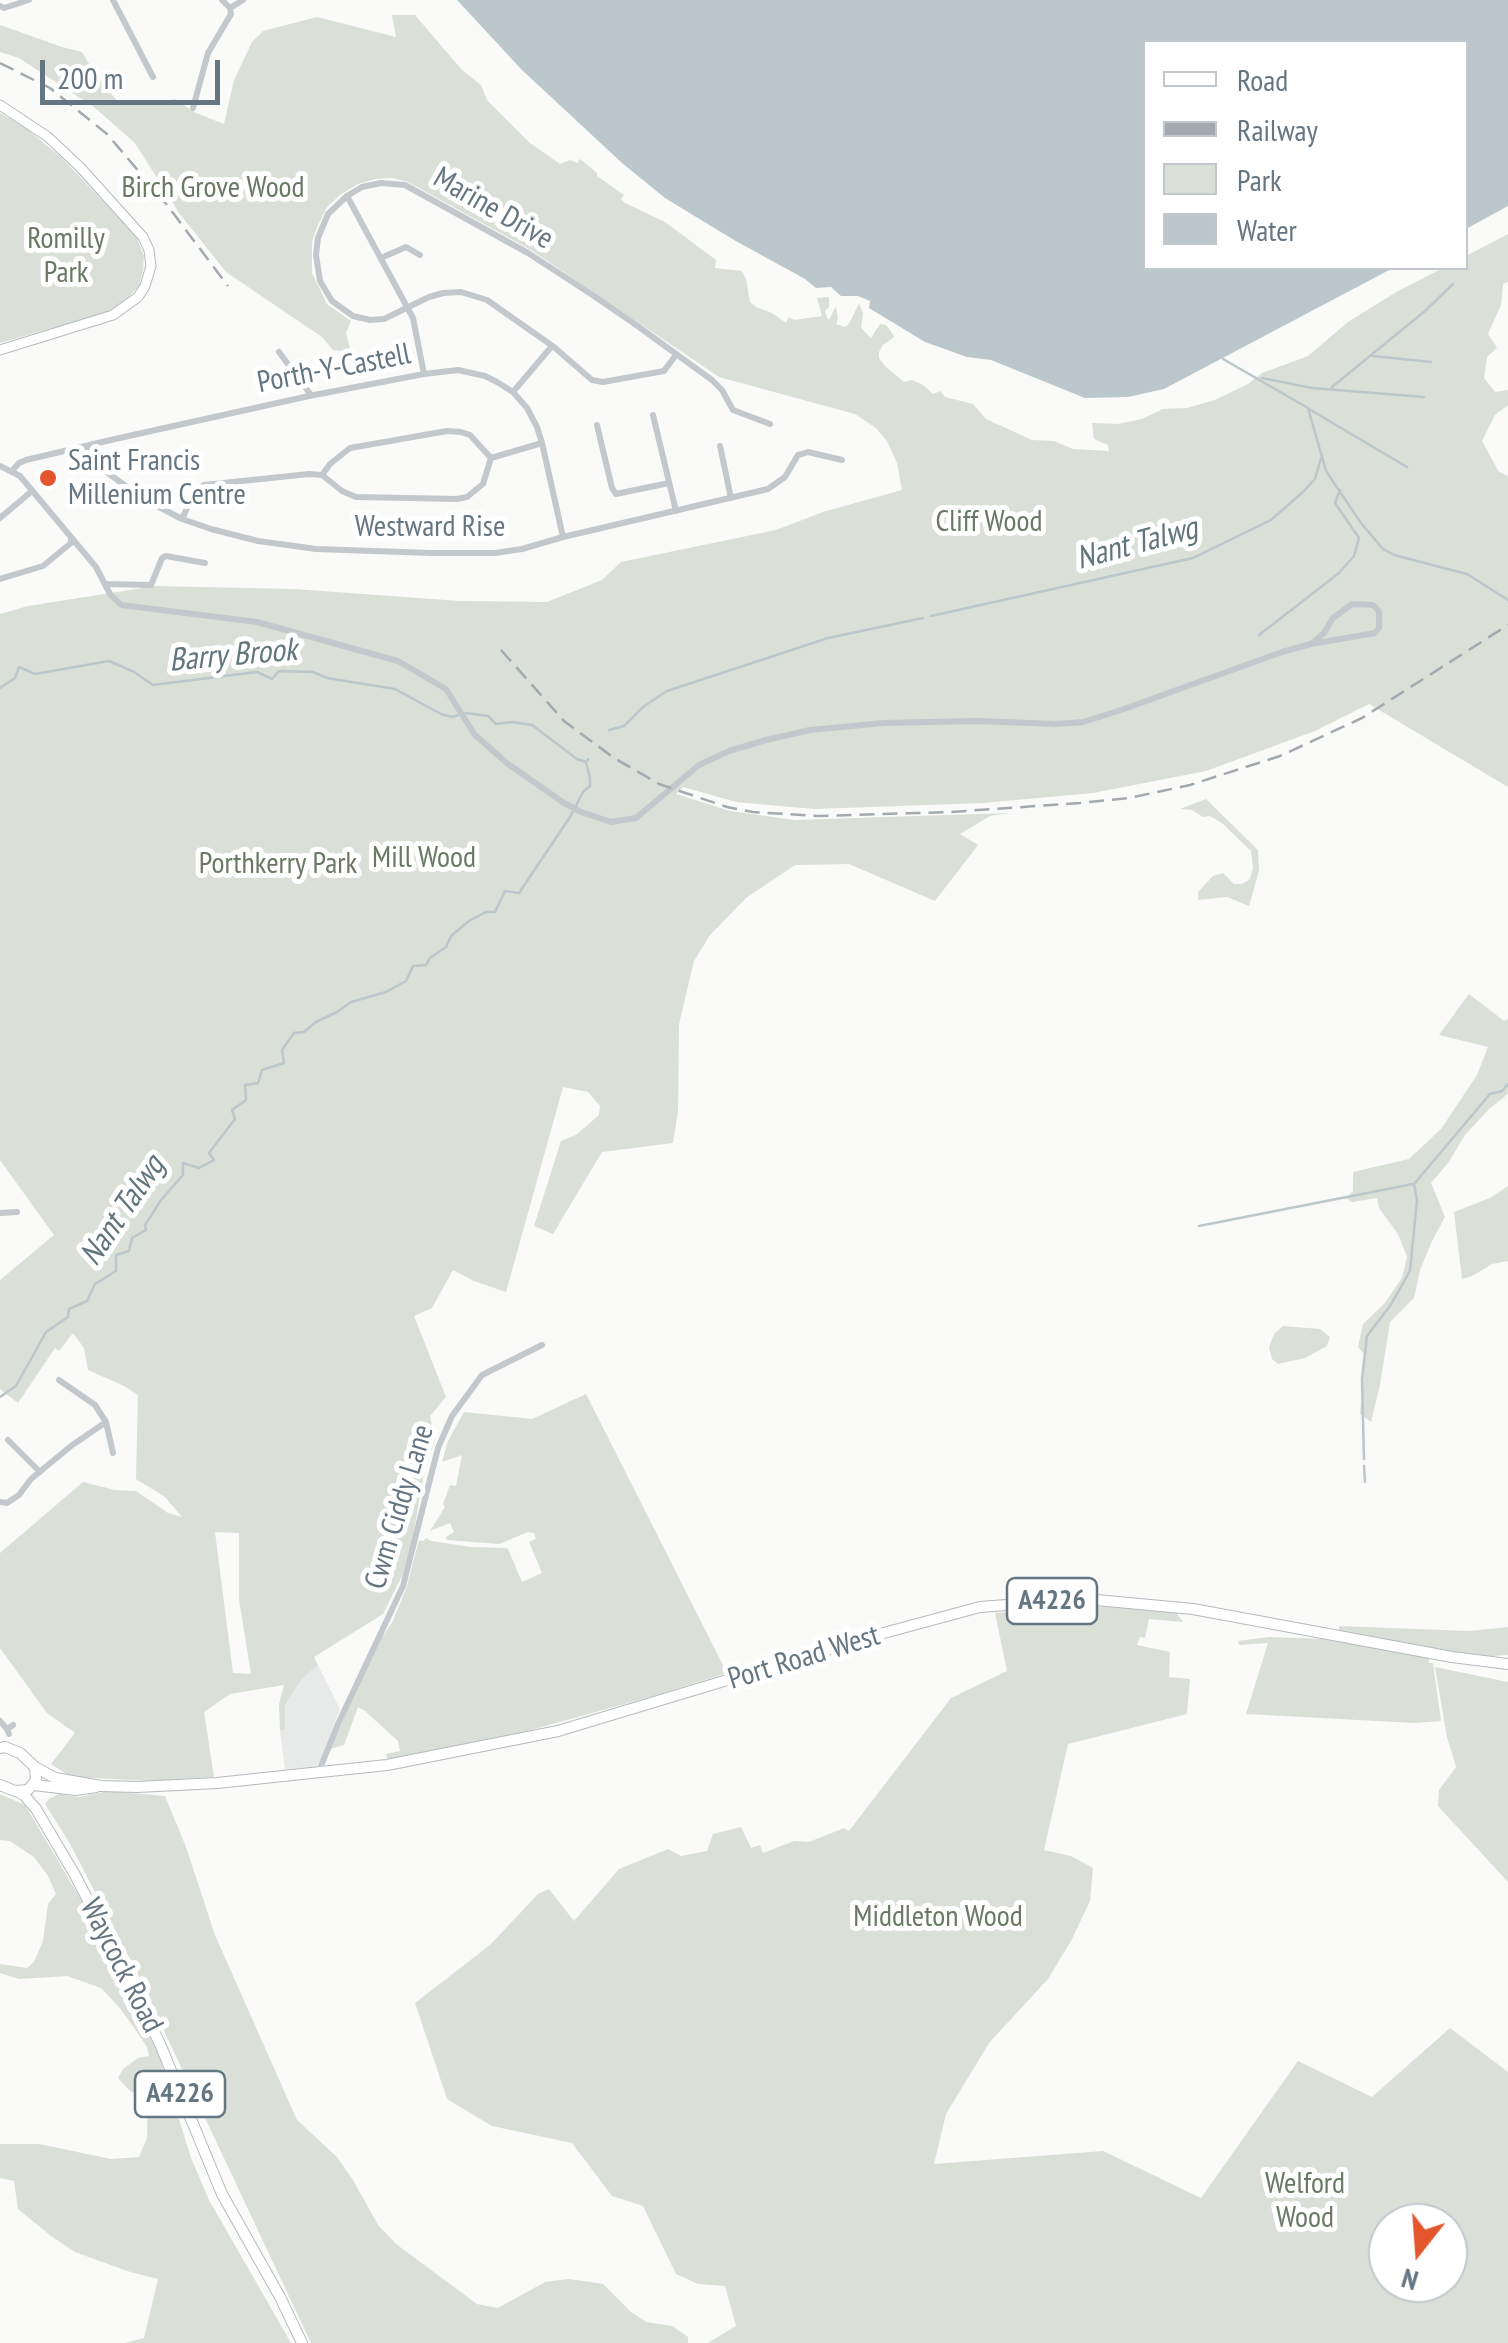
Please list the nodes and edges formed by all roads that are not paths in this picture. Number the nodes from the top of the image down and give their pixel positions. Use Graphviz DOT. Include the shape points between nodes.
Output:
graph roads {
  1 [pos="30,0"];
  2 [pos="113,0"];
  3 [pos="222,0"];
  4 [pos="242,0"];
  5 [pos="19,2"];
  6 [pos="0,6"];
  7 [pos="230,8"];
  8 [pos="153,76"];
  9 [pos="0,104"];
  10 [pos="192,108"];
  11 [pos="348,196"];
  12 [pos="420,255"];
  13 [pos="381,258"];
  14 [pos="408,307"];
  15 [pos="552,346"];
  16 [pos="0,350"];
  17 [pos="279,352"];
  18 [pos="676,355"];
  19 [pos="424,374"];
  20 [pos="514,392"];
  21 [pos="312,395"];
  22 [pos="653,415"];
  23 [pos="598,424"];
  24 [pos="770,424"];
  25 [pos="542,443"];
  26 [pos="86,446"];
  27 [pos="720,446"];
  28 [pos="822,456"];
  29 [pos="491,458"];
  30 [pos="842,460"];
  31 [pos="0,466"];
  32 [pos="820,468"];
  33 [pos="12,471"];
  34 [pos="322,475"];
  35 [pos="669,483"];
  36 [pos="32,490"];
  37 [pos="731,498"];
  38 [pos="676,511"];
  39 [pos="0,518"];
  40 [pos="182,519"];
  41 [pos="563,537"];
  42 [pos="71,538"];
  43 [pos="205,563"];
  44 [pos="0,579"];
  45 [pos="106,584"];
  46 [pos="1312,644"];
  47 [pos="17,1212"];
  48 [pos="0,1213"];
  49 [pos="542,1345"];
  50 [pos="59,1380"];
  51 [pos="106,1422"];
  52 [pos="8,1440"];
  53 [pos="113,1453"];
  54 [pos="40,1472"];
  55 [pos="0,1502"];
  56 [pos="1508,1664"];
  57 [pos="0,1720"];
  58 [pos="10,1730"];
  59 [pos="2,1745"];
  60 [pos="35,1767"];
  61 [pos="319,1774"];
  62 [pos="0,1786"];
  63 [pos="33,1786"];
  64 [pos="102,1786"];
  65 [pos="18,1792"];
  66 [pos="36,1809"];
  67 [pos="302,2343"];
  1 -- 5 [label="street"];
  2 -- 8 [label="street"];
  3 -- 7 [label="street"];
  4 -- 7 [label="street"];
  5 -- 6 [label="street"];
  7 -- 10 [label="street"];
  9 -- 16 [label="street" via="80,167 143,237 151,266 138,296 112,315"];
  11 -- 13 [label="street"];
  11 -- 14 [label="street" via="328,214 318,238 317,269 326,294 341,309 370,320"];
  11 -- 18 [label="street, Marine Drive" via="381,183 405,185 528,254"];
  12 -- 13 [label="street" via="406,247"];
  13 -- 14 [label="street"];
  14 -- 15 [label="street" via="444,293 477,296"];
  14 -- 19 [label="street"];
  15 -- 18 [label="street" via="603,382 664,370"];
  15 -- 20 [label="street"];
  17 -- 21 [label="street"];
  18 -- 24 [label="street, Marine Drive" via="722,390 733,410"];
  19 -- 20 [label="street, Porth-Y-Castell" via="470,372"];
  19 -- 21 [label="street, Porth-Y-Castell"];
  20 -- 25 [label="street"];
  21 -- 26 [label="street, Porth-Y-Castell"];
  22 -- 35 [label="street"];
  23 -- 35 [label="street" via="616,494"];
  25 -- 29 [label="street"];
  25 -- 41 [label="street"];
  26 -- 33 [label="street, Porth-Y-Castell" via="26,460"];
  26 -- 40 [label="street, Westward Rise" via="94,462 124,486"];
  27 -- 37 [label="street"];
  28 -- 30 [label="street"];
  28 -- 32 [label="street"];
  28 -- 37 [label="street, Westward Rise" via="802,454 778,483"];
  29 -- 34 [label="street" via="470,435 447,431 350,448"];
  29 -- 34 [label="street" via="482,484 458,499 356,497"];
  31 -- 33 [label="street"];
  33 -- 36 [label="street"];
  34 -- 40 [label="street" via="204,484"];
  35 -- 38 [label="street"];
  36 -- 39 [label="street"];
  36 -- 42 [label="street"];
  37 -- 38 [label="street, Westward Rise"];
  38 -- 41 [label="street, Westward Rise"];
  40 -- 41 [label="street, Westward Rise" via="316,550 495,553"];
  42 -- 44 [label="street" via="42,566"];
  42 -- 45 [label="street"];
  43 -- 45 [label="street" via="166,556 151,585"];
  45 -- 46 [label="street" via="114,600 130,607 256,622 398,661 446,689 485,746 574,808 611,822 636,818 699,765 789,734 884,722 1072,724"];
  46 -- 46 [label="street" via="1352,604 1373,604 1379,611 1374,634"];
  47 -- 48 [label="street"];
  49 -- 61 [label="street, Cwm Ciddy Lane" via="489,1369 452,1416 403,1586"];
  50 -- 51 [label="street" via="95,1405"];
  51 -- 53 [label="street"];
  51 -- 54 [label="street"];
  52 -- 54 [label="street"];
  54 -- 55 [label="street" via="19,1495"];
  56 -- 61 [label="main road, Port Road West / A4226" via="1193,1609 1086,1599 980,1607 558,1731"];
  57 -- 58 [label="street"];
  59 -- 60 [label="main road, Port Road West"];
  60 -- 63 [label="main road, Waycock Road"];
  60 -- 64 [label="main road, Port Road West / A4226" via="61,1780"];
  61 -- 64 [label="main road, Port Road West / A4226"];
  62 -- 65 [label="main road"];
  63 -- 64 [label="main road, Port Road West / A4226"];
  63 -- 65 [label="main road"];
  63 -- 66 [label="main road, Waycock Road / A4226"];
  65 -- 66 [label="main road, Waycock Road / A4226"];
  66 -- 67 [label="main road, Waycock Road / A4226" via="146,2014 222,2194"];
}
